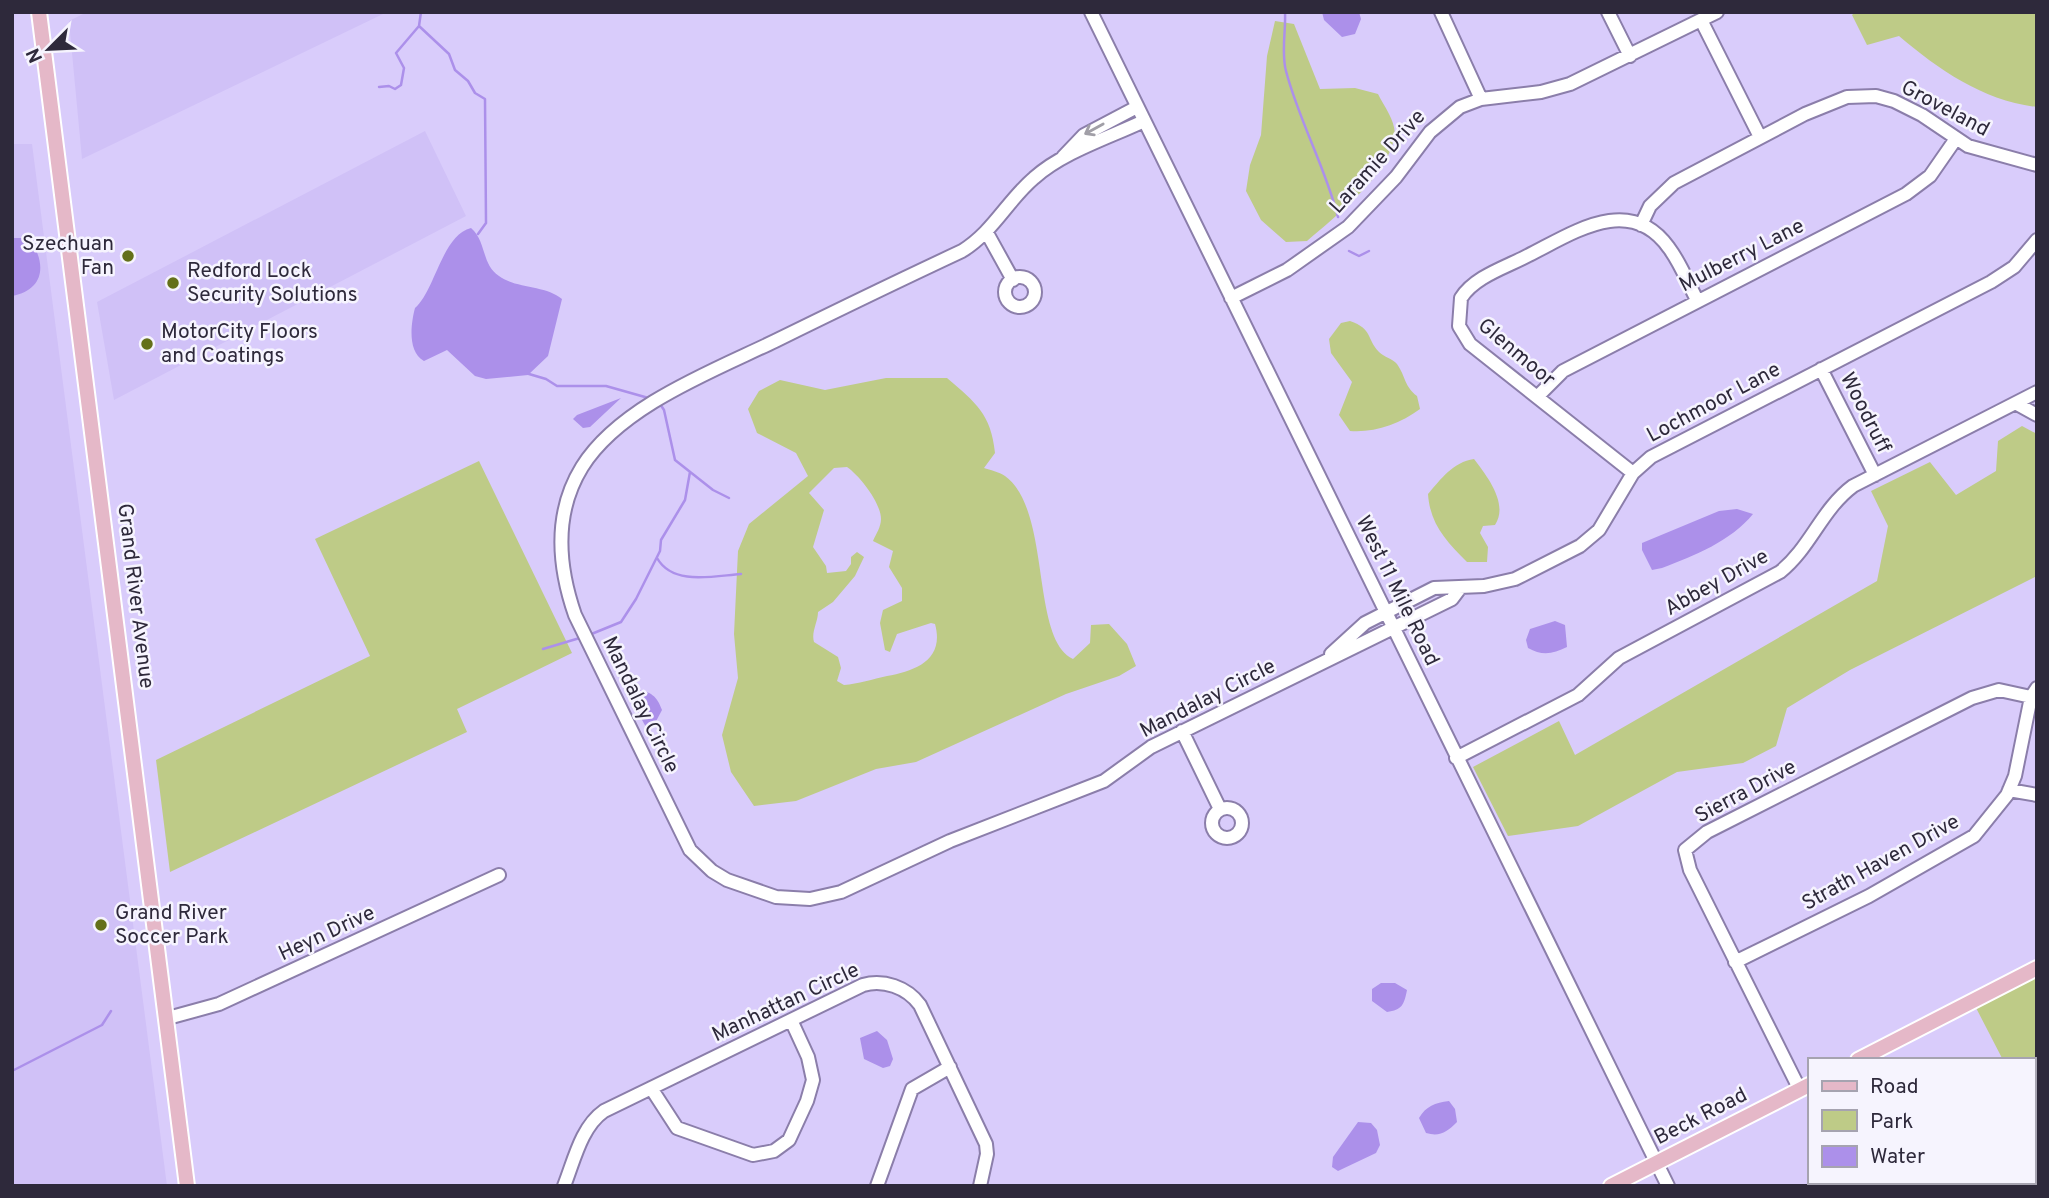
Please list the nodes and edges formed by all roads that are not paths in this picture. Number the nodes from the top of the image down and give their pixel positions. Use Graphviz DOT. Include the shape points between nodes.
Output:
graph roads {
  1 [pos="39,12"];
  2 [pos="1091,12"];
  3 [pos="1441,12"];
  4 [pos="1608,12"];
  5 [pos="1717,12"];
  6 [pos="1701,20"];
  7 [pos="1630,56"];
  8 [pos="1481,99"];
  9 [pos="1137,107"];
  10 [pos="1144,121"];
  11 [pos="1760,137"];
  12 [pos="1955,140"];
  13 [pos="1058,162"];
  14 [pos="2037,164"];
  15 [pos="1641,225"];
  16 [pos="988,233"];
  17 [pos="2037,240"];
  18 [pos="1013,279"];
  19 [pos="1231,298"];
  20 [pos="1697,300"];
  21 [pos="1821,369"];
  22 [pos="2037,393"];
  23 [pos="1538,396"];
  24 [pos="2017,404"];
  25 [pos="2037,415"];
  26 [pos="1633,473"];
  27 [pos="1875,475"];
  28 [pos="1461,587"];
  29 [pos="1386,612"];
  30 [pos="1393,627"];
  31 [pos="1324,662"];
  32 [pos="2034,692"];
  33 [pos="1182,731"];
  34 [pos="1456,758"];
  35 [pos="2009,790"];
  36 [pos="2037,794"];
  37 [pos="1220,810"];
  38 [pos="499,875"];
  39 [pos="1735,962"];
  40 [pos="2037,968"];
  41 [pos="167,1018"];
  42 [pos="791,1020"];
  43 [pos="1862,1058"];
  44 [pos="950,1067"];
  45 [pos="1805,1087"];
  46 [pos="651,1088"];
  47 [pos="1657,1163"];
  48 [pos="187,1186"];
  49 [pos="564,1186"];
  50 [pos="877,1186"];
  51 [pos="980,1186"];
  52 [pos="1611,1186"];
  53 [pos="1668,1186"];
  1 -- 41 [label="main road, Grand River Avenue"];
  2 -- 9 [label="street, West 11 Mile Road"];
  3 -- 8 [label="street"];
  4 -- 7 [label="street"];
  5 -- 6 [label="street, Laramie Drive"];
  6 -- 7 [label="street, Laramie Drive"];
  6 -- 11 [label="street"];
  7 -- 8 [label="street, Laramie Drive" via="1556,89"];
  8 -- 19 [label="street, Laramie Drive" via="1440,122 1396,177 1341,233 1287,270"];
  9 -- 10 [label="street, West 11 Mile Road"];
  9 -- 13 [label="street, one-way" via="1084,135"];
  10 -- 13 [label="street, Mandalay Circle"];
  10 -- 19 [label="street, West 11 Mile Road"];
  11 -- 12 [label="street, Groveland" via="1825,104 1866,96 1894,100"];
  11 -- 15 [label="street" via="1668,187 1650,206"];
  12 -- 14 [label="street, Groveland"];
  12 -- 20 [label="street, Mulberry Lane" via="1940,164 1913,190"];
  13 -- 16 [label="street, Mandalay Circle" via="1022,189"];
  15 -- 20 [label="street" via="1670,248"];
  15 -- 23 [label="street, Glenmoor" via="1609,220 1587,225 1479,281 1461,298 1458,319 1463,337"];
  16 -- 18 [label="street"];
  16 -- 33 [label="street, Mandalay Circle" via="962,251 683,386 621,423 581,468 559,538 575,615 690,850 712,872 776,897 810,899 841,892 950,841 1104,781"];
  17 -- 21 [label="street, Lochmoor Lane" via="2014,267 1991,282"];
  19 -- 29 [label="street, West 11 Mile Road"];
  20 -- 23 [label="street, Mulberry Lane" via="1563,371"];
  21 -- 26 [label="street, Lochmoor Lane" via="1663,449"];
  21 -- 27 [label="street, Woodruff"];
  22 -- 24 [label="street, Abbey Drive"];
  23 -- 26 [label="street, Glenmoor"];
  24 -- 25 [label="street"];
  24 -- 27 [label="street, Abbey Drive"];
  26 -- 28 [label="street, Lochmoor Lane" via="1606,522 1586,542 1515,579"];
  27 -- 34 [label="street, Abbey Drive" via="1833,503 1801,553 1780,572 1619,658 1578,695"];
  28 -- 29 [label="street, Lochmoor Lane" via="1438,587"];
  28 -- 30 [label="street, Mandalay Circle" via="1452,598"];
  29 -- 30 [label="street, West 11 Mile Road"];
  29 -- 31 [label="street, Lochmoor Lane" via="1358,627"];
  30 -- 31 [label="street, Mandalay Circle"];
  30 -- 34 [label="street, West 11 Mile Road"];
  31 -- 33 [label="street, Mandalay Circle"];
  32 -- 35 [label="street, Strath Haven Drive"];
  32 -- 39 [label="street, Sierra Drive" via="1999,690 1972,698 1707,832 1685,850 1690,870"];
  33 -- 37 [label="street"];
  34 -- 47 [label="street, West 11 Mile Road"];
  35 -- 36 [label="street"];
  35 -- 39 [label="street, Strath Haven Drive" via="1974,836 1947,854"];
  38 -- 41 [label="street, Heyn Drive" via="219,1004"];
  39 -- 45 [label="street, Sierra Drive"];
  40 -- 43 [label="main road"];
  41 -- 48 [label="main road, Grand River Avenue"];
  42 -- 44 [label="street, Manhattan Circle" via="863,985 883,983 915,998"];
  42 -- 46 [label="street, Manhattan Circle"];
  42 -- 46 [label="street" via="813,1080 792,1134 774,1151 753,1155 677,1128"];
  44 -- 50 [label="street" via="912,1089"];
  44 -- 51 [label="street, Manhattan Circle" via="986,1144"];
  45 -- 47 [label="main road, Beck Road"];
  46 -- 49 [label="street, Manhattan Circle" via="592,1120"];
  47 -- 52 [label="main road, Beck Road"];
  47 -- 53 [label="street, West 11 Mile Road"];
}
